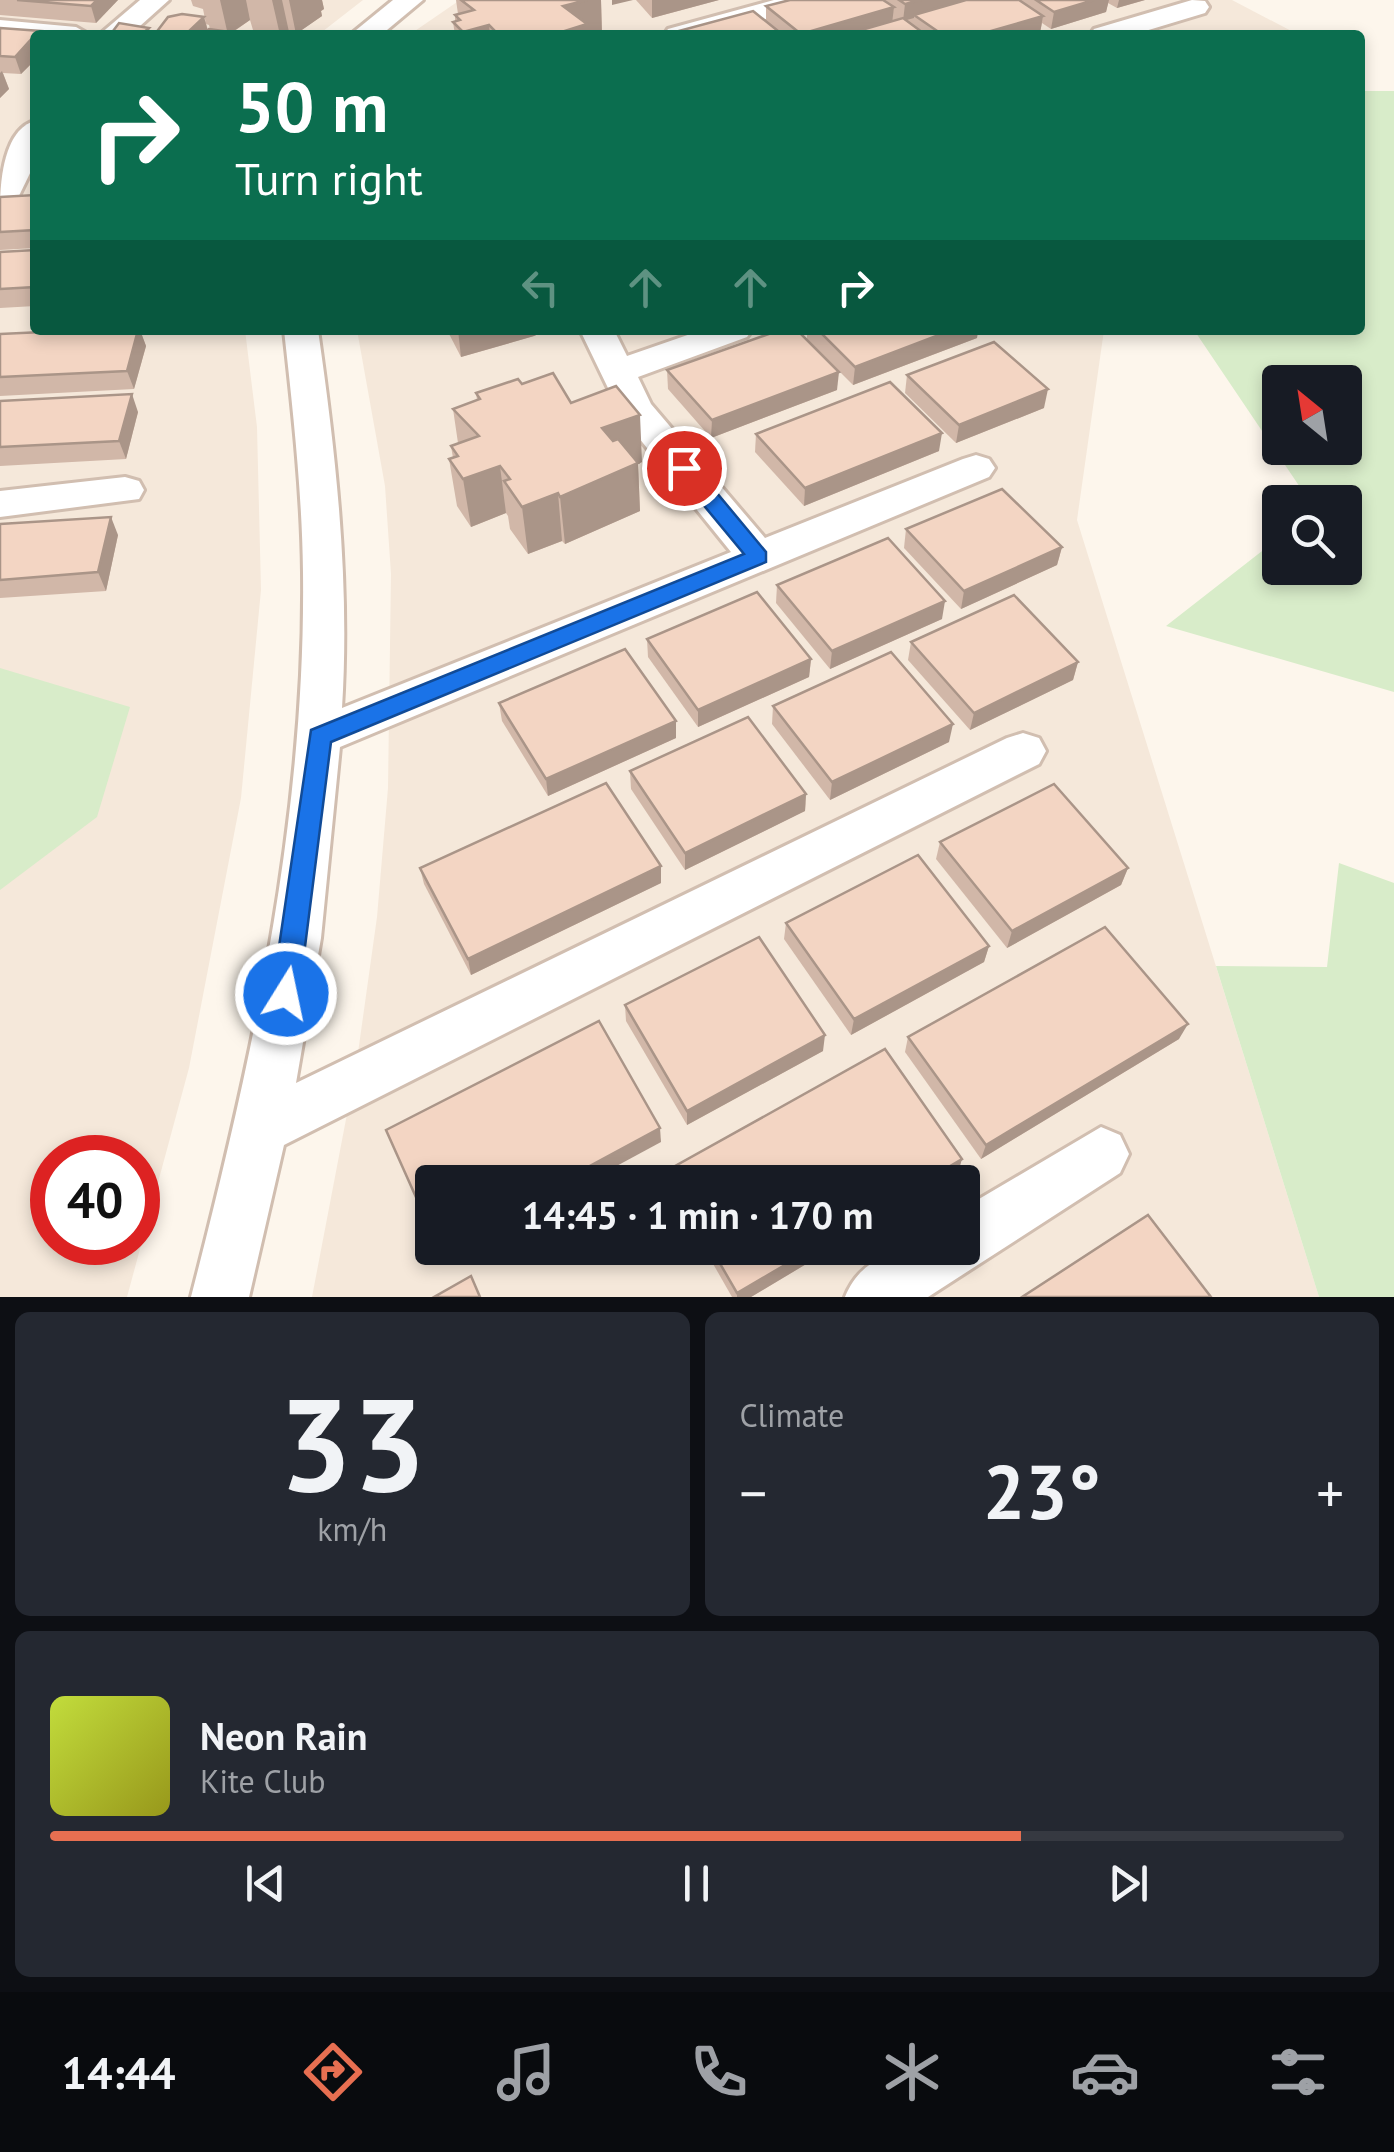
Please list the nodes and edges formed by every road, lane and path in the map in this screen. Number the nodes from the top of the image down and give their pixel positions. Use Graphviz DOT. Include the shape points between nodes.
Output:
graph roads {
  1 [pos="156,0"];
  2 [pos="410,0"];
  3 [pos="803,0"];
  4 [pos="1196,7"];
  5 [pos="0,28"];
  6 [pos="119,30"];
  7 [pos="371,30"];
  8 [pos="696,30"];
  9 [pos="1120,30"];
  10 [pos="30,31"];
  11 [pos="30,145"];
  12 [pos="13,198"];
  13 [pos="302,335"];
  14 [pos="600,335"];
  15 [pos="721,335"];
  16 [pos="618,372"];
  17 [pos="976,468"];
  18 [pos="125,490"];
  19 [pos="0,504"];
  20 [pos="758,557"];
  21 [pos="320,736"];
  22 [pos="1023,751"];
  23 [pos="259,1129"];
  24 [pos="1101,1154"];
  25 [pos="980,1231"];
  26 [pos="926,1265"];
  27 [pos="220,1297"];
  28 [pos="874,1297"];
  1 -- 6 [label="street"];
  2 -- 7 [label="street"];
  3 -- 8 [label="street"];
  4 -- 9 [label="street"];
  5 -- 10 [label="street"];
  11 -- 12 [label="street"];
  13 -- 21 [label="street" via="323,495"];
  14 -- 16 [label="street"];
  15 -- 16 [label="street"];
  16 -- 20 [label="street" via="636,408"];
  17 -- 20 [label="street"];
  18 -- 19 [label="street"];
  20 -- 21 [label="street"];
  21 -- 23 [label="street" via="299,920"];
  22 -- 23 [label="street"];
  23 -- 27 [label="street"];
  24 -- 25 [label="street"];
  26 -- 28 [label="street"];
}
